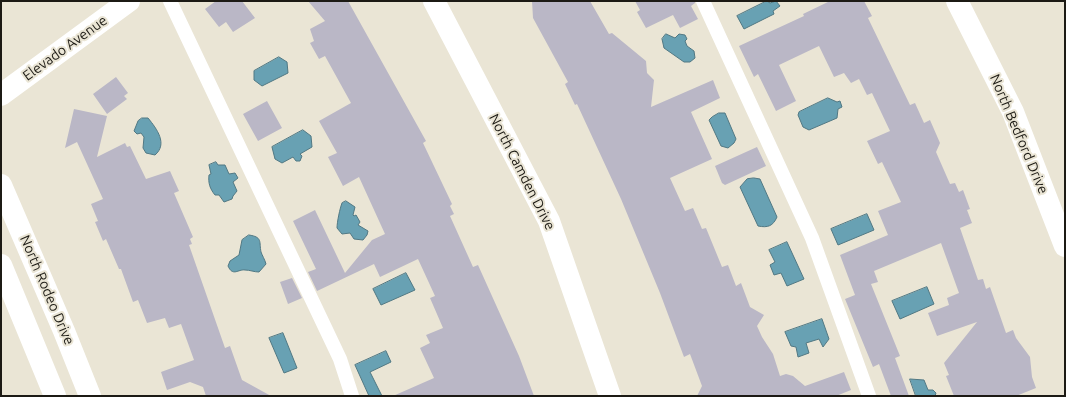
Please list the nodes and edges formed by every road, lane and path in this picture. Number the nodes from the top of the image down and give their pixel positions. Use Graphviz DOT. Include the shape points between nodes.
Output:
graph roads {
  1 [pos="129,1"];
  2 [pos="170,1"];
  3 [pos="434,1"];
  4 [pos="703,1"];
  5 [pos="957,1"];
  6 [pos="1,95"];
  7 [pos="1,185"];
  8 [pos="1065,246"];
  9 [pos="1,265"];
  10 [pos="56,396"];
  11 [pos="90,396"];
  12 [pos="352,396"];
  13 [pos="610,396"];
  14 [pos="869,396"];
  1 -- 6 [label="street, Elevado Avenue"];
  2 -- 12 [label="lane" via="340,359"];
  3 -- 13 [label="street, North Camden Drive" via="549,221"];
  4 -- 14 [label="lane" via="812,238"];
  5 -- 8 [label="street, North Bedford Drive" via="1013,112"];
  7 -- 11 [label="street, North Rodeo Drive"];
  9 -- 10 [label="street"];
}
